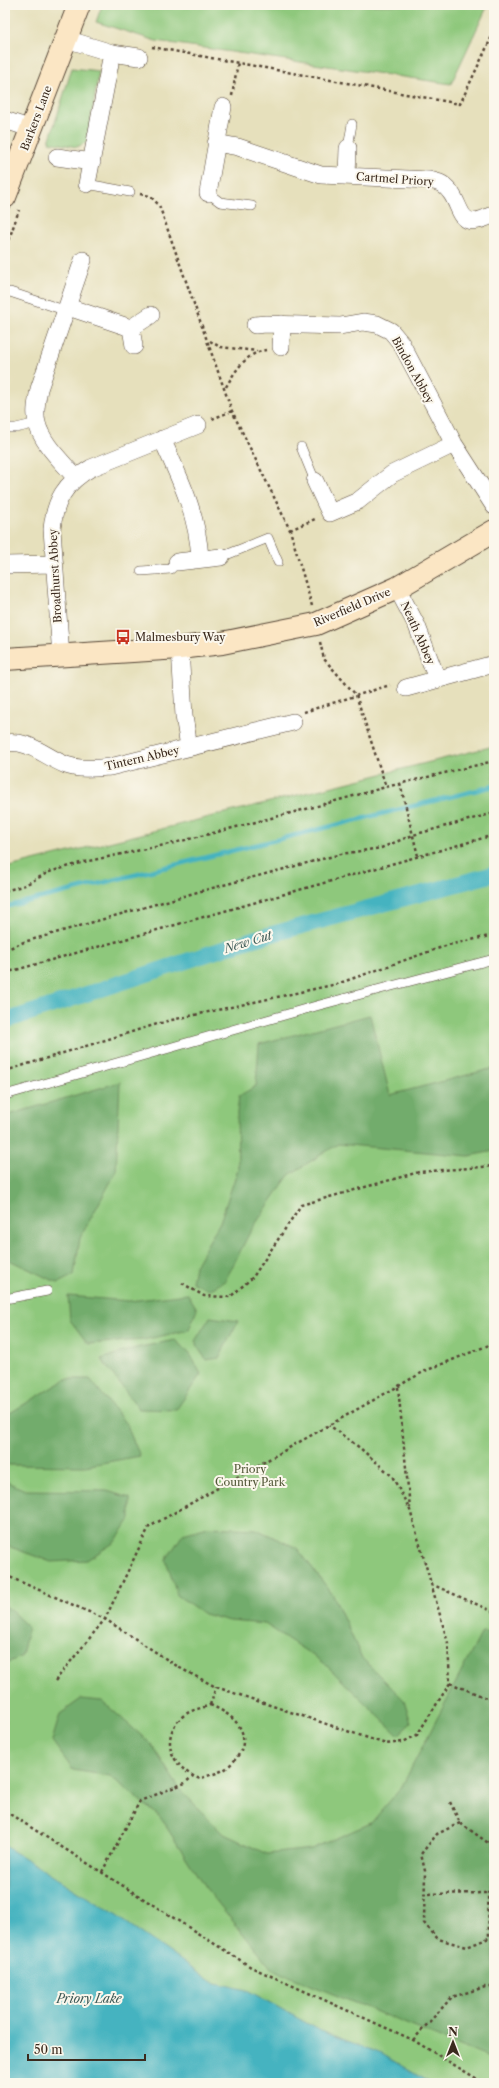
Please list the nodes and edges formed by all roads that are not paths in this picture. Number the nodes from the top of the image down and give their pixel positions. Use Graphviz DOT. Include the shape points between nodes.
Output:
graph roads {
  1 [pos="79,5"];
  2 [pos="66,39"];
  3 [pos="112,53"];
  4 [pos="139,57"];
  5 [pos="228,101"];
  6 [pos="5,120"];
  7 [pos="352,124"];
  8 [pos="32,129"];
  9 [pos="216,143"];
  10 [pos="348,148"];
  11 [pos="57,157"];
  12 [pos="92,162"];
  13 [pos="347,176"];
  14 [pos="88,184"];
  15 [pos="130,192"];
  16 [pos="208,192"];
  17 [pos="5,197"];
  18 [pos="252,206"];
  19 [pos="494,214"];
  20 [pos="83,260"];
  21 [pos="10,292"];
  22 [pos="68,309"];
  23 [pos="151,315"];
  24 [pos="282,324"];
  25 [pos="255,325"];
  26 [pos="131,328"];
  27 [pos="134,346"];
  28 [pos="281,347"];
  29 [pos="37,423"];
  30 [pos="198,425"];
  31 [pos="5,428"];
  32 [pos="162,439"];
  33 [pos="454,444"];
  34 [pos="301,447"];
  35 [pos="75,477"];
  36 [pos="315,481"];
  37 [pos="491,496"];
  38 [pos="494,531"];
  39 [pos="221,557"];
  40 [pos="200,559"];
  41 [pos="178,562"];
  42 [pos="278,562"];
  43 [pos="54,564"];
  44 [pos="5,565"];
  45 [pos="140,571"];
  46 [pos="397,588"];
  47 [pos="180,648"];
  48 [pos="61,657"];
  49 [pos="5,659"];
  50 [pos="494,664"];
  51 [pos="437,679"];
  52 [pos="406,688"];
  53 [pos="293,722"];
  54 [pos="5,743"];
  55 [pos="189,747"];
  56 [pos="494,959"];
  57 [pos="5,1095"];
  58 [pos="47,1291"];
  59 [pos="5,1299"];
  1 -- 2 [label="street, Barkers Lane"];
  2 -- 3 [label="street"];
  2 -- 8 [label="street, Barkers Lane"];
  3 -- 4 [label="street"];
  3 -- 12 [label="street"];
  5 -- 9 [label="street"];
  6 -- 8 [label="street"];
  7 -- 10 [label="lane"];
  8 -- 17 [label="street, Barkers Lane"];
  9 -- 13 [label="street, Cartmel Priory" via="238,147 321,175"];
  9 -- 16 [label="street"];
  10 -- 13 [label="street, Cartmel Priory"];
  11 -- 12 [label="street"];
  12 -- 14 [label="street"];
  13 -- 19 [label="street, Cartmel Priory" via="430,180 442,184 449,191 464,217 472,222 480,222"];
  14 -- 15 [label="lane"];
  16 -- 18 [label="lane" via="220,202"];
  20 -- 22 [label="street"];
  21 -- 22 [label="lane"];
  22 -- 26 [label="street"];
  22 -- 29 [label="street" via="39,389"];
  23 -- 26 [label="street"];
  24 -- 25 [label="street, Bindon Abbey"];
  24 -- 28 [label="street"];
  24 -- 33 [label="street, Bindon Abbey" via="340,326 363,322 377,324 391,331 401,343"];
  26 -- 27 [label="street"];
  29 -- 31 [label="lane"];
  29 -- 35 [label="street" via="51,448"];
  30 -- 32 [label="street, Broadhurst Abbey"];
  32 -- 35 [label="street, Broadhurst Abbey"];
  32 -- 40 [label="street" via="188,497 196,523"];
  33 -- 36 [label="street" via="392,474 358,501 330,513"];
  33 -- 37 [label="street, Bindon Abbey"];
  34 -- 36 [label="lane"];
  35 -- 43 [label="street, Broadhurst Abbey" via="62,494 54,512"];
  38 -- 46 [label="street, Riverfield Drive"];
  39 -- 40 [label="street"];
  39 -- 42 [label="lane" via="268,538"];
  40 -- 41 [label="street"];
  41 -- 45 [label="lane" via="171,569"];
  43 -- 44 [label="street"];
  43 -- 48 [label="street, Broadhurst Abbey"];
  46 -- 47 [label="street, Riverfield Drive" via="316,624 222,644"];
  46 -- 51 [label="street, Neath Abbey" via="417,626"];
  47 -- 48 [label="street, Riverfield Drive"];
  47 -- 55 [label="street, Tintern Abbey" via="184,716"];
  48 -- 49 [label="street, Riverfield Drive"];
  50 -- 51 [label="street, Neath Abbey"];
  51 -- 52 [label="street, Neath Abbey"];
  53 -- 55 [label="street, Tintern Abbey"];
  54 -- 55 [label="street, Tintern Abbey" via="27,745 66,765 86,769 110,768"];
  56 -- 57 [label="lane" via="308,1008"];
  58 -- 59 [label="lane"];
}
